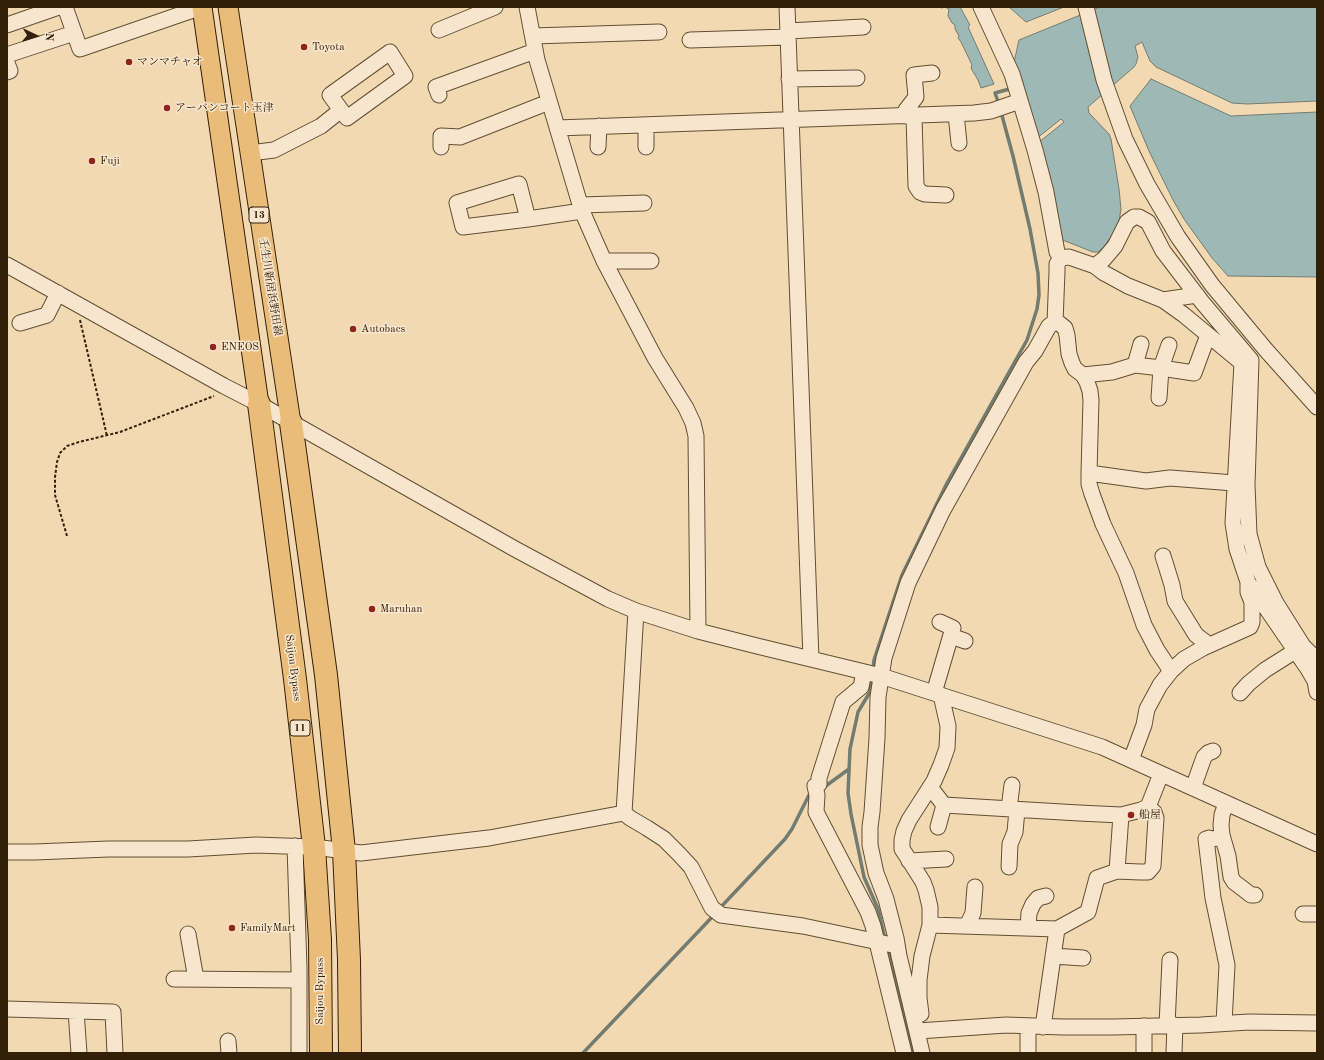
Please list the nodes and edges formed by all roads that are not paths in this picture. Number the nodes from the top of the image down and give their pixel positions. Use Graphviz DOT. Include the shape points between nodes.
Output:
graph roads {
  1 [pos="59,7"];
  2 [pos="66,7"];
  3 [pos="202,7"];
  4 [pos="228,7"];
  5 [pos="528,7"];
  6 [pos="787,7"];
  7 [pos="981,7"];
  8 [pos="1086,7"];
  9 [pos="489,8"];
  10 [pos="7,25"];
  11 [pos="862,27"];
  12 [pos="439,30"];
  13 [pos="659,32"];
  14 [pos="74,33"];
  15 [pos="788,34"];
  16 [pos="533,36"];
  17 [pos="690,40"];
  18 [pos="535,51"];
  19 [pos="7,55"];
  20 [pos="7,63"];
  21 [pos="7,72"];
  22 [pos="932,73"];
  23 [pos="857,78"];
  24 [pos="789,79"];
  25 [pos="439,95"];
  26 [pos="549,102"];
  27 [pos="1014,103"];
  28 [pos="341,110"];
  29 [pos="956,114"];
  30 [pos="910,116"];
  31 [pos="791,120"];
  32 [pos="646,125"];
  33 [pos="599,126"];
  34 [pos="557,128"];
  35 [pos="959,143"];
  36 [pos="440,147"];
  37 [pos="598,147"];
  38 [pos="646,147"];
  39 [pos="250,153"];
  40 [pos="946,194"];
  41 [pos="644,203"];
  42 [pos="581,208"];
  43 [pos="528,219"];
  44 [pos="1061,258"];
  45 [pos="604,261"];
  46 [pos="651,261"];
  47 [pos="7,265"];
  48 [pos="1095,266"];
  49 [pos="58,293"];
  50 [pos="1197,295"];
  51 [pos="1163,300"];
  52 [pos="1055,322"];
  53 [pos="20,323"];
  54 [pos="1208,335"];
  55 [pos="1141,344"];
  56 [pos="1169,346"];
  57 [pos="1135,365"];
  58 [pos="1161,368"];
  59 [pos="1083,375"];
  60 [pos="1159,398"];
  61 [pos="259,404"];
  62 [pos="1317,407"];
  63 [pos="291,423"];
  64 [pos="1089,473"];
  65 [pos="1234,483"];
  66 [pos="1163,556"];
  67 [pos="1248,582"];
  68 [pos="636,611"];
  69 [pos="940,622"];
  70 [pos="698,631"];
  71 [pos="950,636"];
  72 [pos="965,641"];
  73 [pos="1209,645"];
  74 [pos="1299,648"];
  75 [pos="811,659"];
  76 [pos="1317,660"];
  77 [pos="1171,671"];
  78 [pos="872,674"];
  79 [pos="1317,692"];
  80 [pos="1240,693"];
  81 [pos="938,694"];
  82 [pos="1213,751"];
  83 [pos="1131,760"];
  84 [pos="1162,774"];
  85 [pos="1012,784"];
  86 [pos="930,787"];
  87 [pos="1193,788"];
  88 [pos="1226,803"];
  89 [pos="944,805"];
  90 [pos="1148,807"];
  91 [pos="1013,810"];
  92 [pos="624,813"];
  93 [pos="1121,815"];
  94 [pos="938,827"];
  95 [pos="1222,837"];
  96 [pos="1317,844"];
  97 [pos="305,847"];
  98 [pos="344,851"];
  99 [pos="7,852"];
  100 [pos="946,859"];
  101 [pos="909,861"];
  102 [pos="1009,867"];
  103 [pos="1117,870"];
  104 [pos="975,887"];
  105 [pos="1255,895"];
  106 [pos="1046,896"];
  107 [pos="930,925"];
  108 [pos="967,926"];
  109 [pos="1028,928"];
  110 [pos="1057,929"];
  111 [pos="188,934"];
  112 [pos="887,944"];
  113 [pos="1053,956"];
  114 [pos="1083,958"];
  115 [pos="1170,960"];
  116 [pos="174,979"];
  117 [pos="196,979"];
  118 [pos="299,980"];
  119 [pos="7,1009"];
  120 [pos="76,1011"];
  121 [pos="1317,1023"];
  122 [pos="1224,1024"];
  123 [pos="1171,1025"];
  124 [pos="1028,1026"];
  125 [pos="1144,1026"];
  126 [pos="1043,1027"];
  127 [pos="921,1031"];
  128 [pos="79,1053"];
  129 [pos="115,1053"];
  130 [pos="299,1053"];
  131 [pos="321,1053"];
  132 [pos="350,1053"];
  133 [pos="904,1053"];
  134 [pos="922,1053"];
  135 [pos="1028,1053"];
  136 [pos="1144,1053"];
  137 [pos="1174,1053"];
  1 -- 10 [label="street"];
  2 -- 14 [label="street"];
  3 -- 14 [label="street" via="80,49"];
  3 -- 61 [label="main road, 13"];
  4 -- 39 [label="main road, 壬生川新居浜野田線 / 13"];
  5 -- 16 [label="street"];
  6 -- 15 [label="street"];
  7 -- 27 [label="street" via="1012,74"];
  8 -- 62 [label="street" via="1104,80 1125,139 1178,238 1212,286"];
  9 -- 12 [label="street"];
  11 -- 15 [label="street"];
  13 -- 16 [label="street"];
  14 -- 19 [label="street"];
  15 -- 17 [label="street"];
  15 -- 24 [label="street"];
  16 -- 18 [label="street"];
  18 -- 25 [label="street" via="436,86"];
  18 -- 26 [label="street"];
  20 -- 21 [label="street" via="10,71"];
  22 -- 30 [label="street" via="914,75 916,97 906,110"];
  23 -- 24 [label="street"];
  24 -- 31 [label="street"];
  26 -- 34 [label="street"];
  26 -- 36 [label="street" via="460,137 441,136"];
  27 -- 29 [label="street" via="990,110"];
  27 -- 44 [label="street" via="1035,150 1057,252"];
  28 -- 28 [label="street" via="330,95 390,52 405,76 347,118"];
  28 -- 39 [label="street" via="322,126 274,150"];
  29 -- 30 [label="street"];
  29 -- 35 [label="street"];
  30 -- 31 [label="street"];
  30 -- 40 [label="street" via="916,186 925,194"];
  31 -- 32 [label="street"];
  31 -- 75 [label="street"];
  32 -- 33 [label="street"];
  32 -- 38 [label="street"];
  33 -- 34 [label="street"];
  33 -- 37 [label="street"];
  34 -- 42 [label="street"];
  39 -- 63 [label="main road, 壬生川新居浜野田線 / 13"];
  41 -- 42 [label="street"];
  42 -- 43 [label="street"];
  42 -- 45 [label="street"];
  43 -- 43 [label="street" via="463,227 457,203 520,184"];
  44 -- 48 [label="street" via="1069,257"];
  44 -- 52 [label="street" via="1057,264"];
  45 -- 46 [label="street"];
  45 -- 70 [label="street" via="655,358 693,423 696,436"];
  47 -- 49 [label="street"];
  48 -- 50 [label="street" via="1115,246 1127,222 1139,217 1148,222 1163,251"];
  48 -- 51 [label="street" via="1128,286"];
  49 -- 53 [label="street" via="47,315"];
  49 -- 61 [label="street"];
  50 -- 51 [label="street"];
  50 -- 74 [label="street" via="1251,360 1247,485 1249,534 1258,567"];
  51 -- 54 [label="street"];
  52 -- 59 [label="street" via="1065,328 1072,363"];
  52 -- 78 [label="street" via="1049,326 1026,362 944,510 908,583 884,658"];
  54 -- 58 [label="street" via="1194,373"];
  54 -- 65 [label="street" via="1242,363"];
  55 -- 57 [label="street"];
  56 -- 58 [label="street"];
  57 -- 58 [label="street"];
  57 -- 59 [label="street" via="1112,372"];
  58 -- 60 [label="street"];
  59 -- 64 [label="street" via="1091,400"];
  61 -- 63 [label="street"];
  61 -- 97 [label="highway, Saijou Bypass / 11" via="294,672"];
  63 -- 68 [label="street" via="515,549 608,599"];
  63 -- 98 [label="highway" via="326,675"];
  64 -- 65 [label="street" via="1146,481 1170,478"];
  64 -- 77 [label="street" via="1092,494 1126,573 1144,625"];
  65 -- 67 [label="street" via="1234,537"];
  66 -- 73 [label="street" via="1176,601 1196,635"];
  67 -- 73 [label="street" via="1252,602 1250,627"];
  67 -- 74 [label="street"];
  68 -- 70 [label="street"];
  68 -- 92 [label="street"];
  69 -- 71 [label="street" via="953,628"];
  70 -- 75 [label="street"];
  71 -- 72 [label="street"];
  71 -- 81 [label="street"];
  73 -- 77 [label="street" via="1184,659"];
  74 -- 76 [label="street"];
  74 -- 79 [label="street"];
  74 -- 80 [label="street" via="1265,670"];
  75 -- 78 [label="street"];
  77 -- 83 [label="street" via="1147,709"];
  78 -- 81 [label="street"];
  78 -- 112 [label="street" via="878,697 869,835 876,873 886,899"];
  78 -- 112 [label="street" via="843,702 819,784 815,786 816,812"];
  81 -- 83 [label="street" via="1102,747"];
  81 -- 86 [label="street" via="948,726 948,737 947,748"];
  82 -- 87 [label="street" via="1204,757"];
  83 -- 84 [label="street"];
  84 -- 87 [label="street"];
  84 -- 90 [label="street"];
  85 -- 91 [label="street"];
  86 -- 89 [label="street"];
  86 -- 101 [label="street" via="904,830 902,849"];
  87 -- 88 [label="street"];
  88 -- 95 [label="street" via="1221,820"];
  88 -- 96 [label="street"];
  89 -- 91 [label="street"];
  89 -- 94 [label="street"];
  90 -- 93 [label="street"];
  90 -- 103 [label="street" via="1156,818 1153,866 1148,872"];
  91 -- 93 [label="street"];
  91 -- 102 [label="street" via="1015,832 1010,844"];
  92 -- 98 [label="street" via="489,838 361,853"];
  92 -- 112 [label="street" via="664,839 683,858 691,867 712,908 721,915 803,926"];
  93 -- 103 [label="street"];
  95 -- 105 [label="street" via="1231,877 1251,895"];
  95 -- 122 [label="street" via="1206,839 1213,898 1227,965"];
  97 -- 98 [label="street"];
  97 -- 99 [label="street" via="248,845 188,849"];
  97 -- 118 [label="street"];
  97 -- 131 [label="highway, Saijou Bypass / 11" via="320,940"];
  98 -- 132 [label="highway"];
  100 -- 101 [label="street"];
  101 -- 107 [label="street" via="926,890 930,907"];
  103 -- 110 [label="street" via="1097,878 1088,912"];
  104 -- 108 [label="street" via="973,914"];
  106 -- 109 [label="street" via="1038,898 1033,904"];
  107 -- 108 [label="street"];
  107 -- 127 [label="street" via="919,980"];
  108 -- 109 [label="street"];
  109 -- 110 [label="street"];
  110 -- 113 [label="street"];
  111 -- 117 [label="street"];
  112 -- 127 [label="street"];
  112 -- 133 [label="street"];
  113 -- 114 [label="street"];
  113 -- 126 [label="street"];
  115 -- 123 [label="street"];
  116 -- 117 [label="street"];
  117 -- 118 [label="street"];
  118 -- 130 [label="street"];
  119 -- 120 [label="street"];
  120 -- 128 [label="street"];
  120 -- 129 [label="street" via="112,1012"];
  121 -- 122 [label="street"];
  122 -- 123 [label="street"];
  123 -- 125 [label="street"];
  123 -- 137 [label="street"];
  124 -- 126 [label="street"];
  124 -- 127 [label="street" via="1006,1025"];
  124 -- 135 [label="street"];
  125 -- 126 [label="street"];
  125 -- 136 [label="street"];
  127 -- 134 [label="street"];
}
